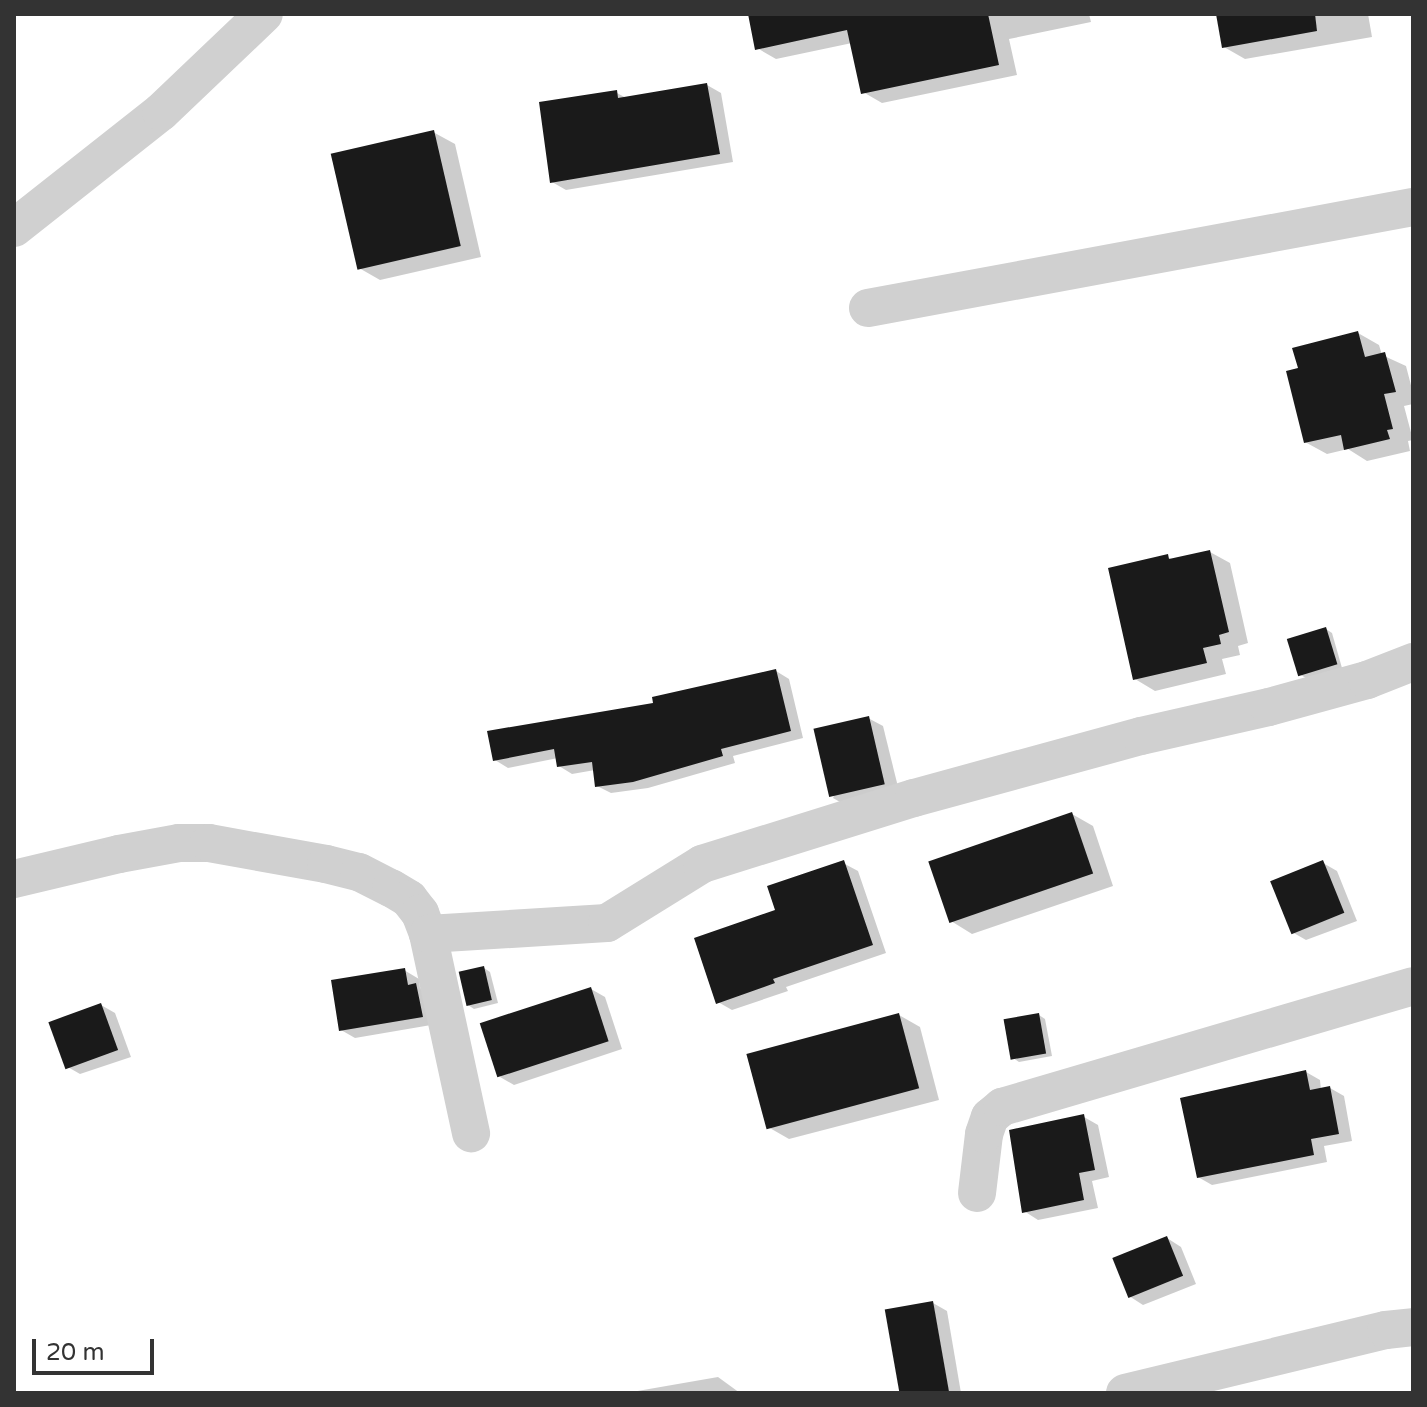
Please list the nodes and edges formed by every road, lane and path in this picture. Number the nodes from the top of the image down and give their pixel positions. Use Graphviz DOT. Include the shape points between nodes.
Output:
graph roads {
  1 [pos="264,14"];
  2 [pos="1413,207"];
  3 [pos="14,228"];
  4 [pos="868,308"];
  5 [pos="1413,662"];
  6 [pos="14,879"];
  7 [pos="428,934"];
  8 [pos="1413,986"];
  9 [pos="471,1133"];
  10 [pos="977,1193"];
  11 [pos="1413,1327"];
  12 [pos="1125,1393"];
  1 -- 3 [label="street" via="161,112"];
  2 -- 4 [label="street"];
  5 -- 7 [label="street" via="1269,707 914,798 702,864 607,923"];
  6 -- 7 [label="street" via="119,854 209,843 359,872 409,899"];
  7 -- 9 [label="street"];
  8 -- 10 [label="street" via="1002,1107 990,1117 984,1134"];
  11 -- 12 [label="street"];
}
